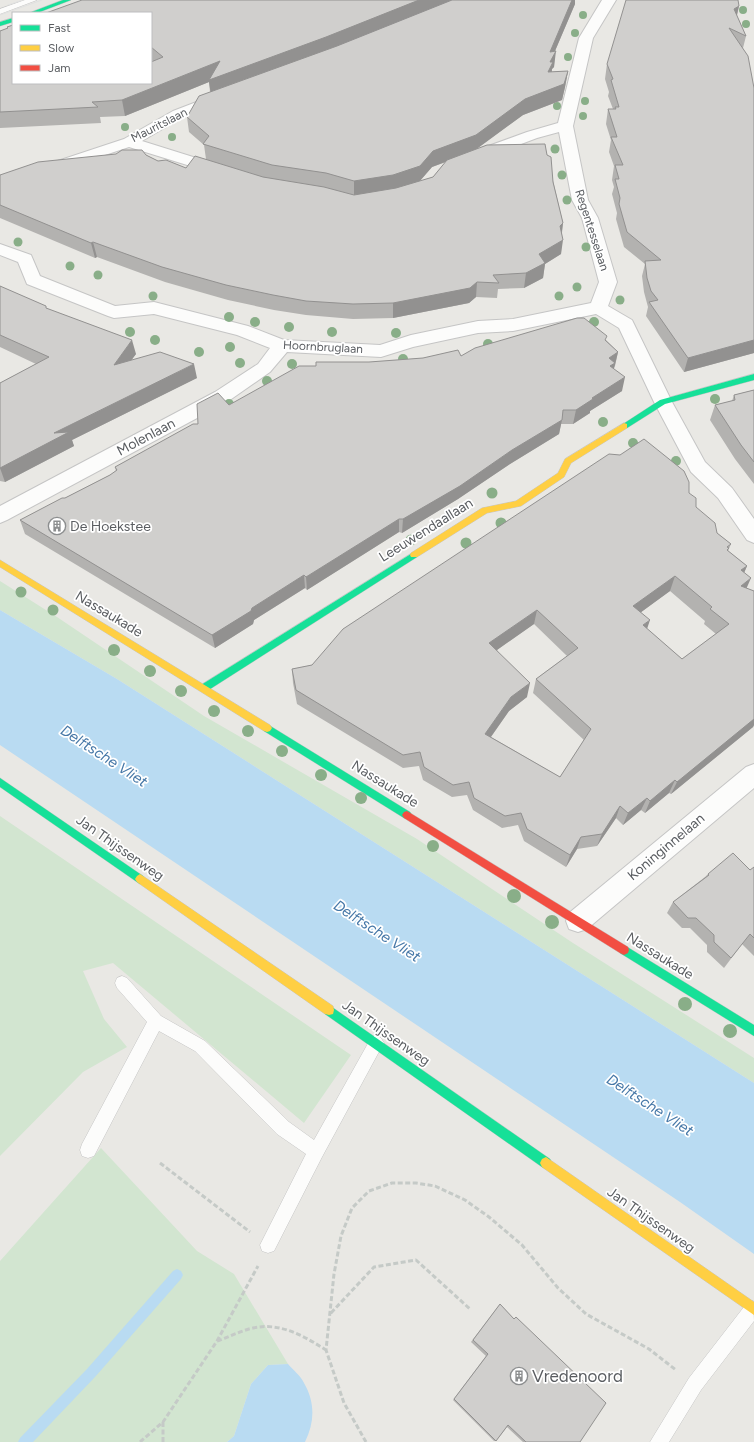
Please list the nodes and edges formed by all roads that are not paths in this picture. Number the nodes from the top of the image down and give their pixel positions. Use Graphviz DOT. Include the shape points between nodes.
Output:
graph roads {
  1 [pos="33,0"];
  2 [pos="609,0"];
  3 [pos="70,8"];
  4 [pos="0,12"];
  5 [pos="40,12"];
  6 [pos="12,20"];
  7 [pos="0,24"];
  8 [pos="12,32"];
  9 [pos="0,37"];
  10 [pos="236,92"];
  11 [pos="565,126"];
  12 [pos="129,142"];
  13 [pos="468,160"];
  14 [pos="236,176"];
  15 [pos="0,185"];
  16 [pos="0,249"];
  17 [pos="598,308"];
  18 [pos="282,346"];
  19 [pos="754,377"];
  20 [pos="663,402"];
  21 [pos="0,515"];
  22 [pos="754,535"];
  23 [pos="0,563"];
  24 [pos="204,688"];
  25 [pos="754,774"];
  26 [pos="0,782"];
  27 [pos="578,921"];
  28 [pos="122,983"];
  29 [pos="156,1021"];
  30 [pos="754,1032"];
  31 [pos="376,1043"];
  32 [pos="88,1150"];
  33 [pos="316,1151"];
  34 [pos="268,1245"];
  35 [pos="754,1309"];
  36 [pos="659,1442"];
  1 -- 4 [label="lane"];
  2 -- 11 [label="street, Regentesselaan" via="586,38"];
  3 -- 5 [label="street"];
  6 -- 7 [label="street"];
  8 -- 9 [label="street"];
  10 -- 12 [label="street, Mauritslaan" via="178,114"];
  11 -- 13 [label="street" via="532,135"];
  11 -- 17 [label="street, Regentesselaan" via="580,200 590,218 608,282"];
  12 -- 14 [label="street"];
  12 -- 15 [label="street, Mauritslaan"];
  16 -- 18 [label="street, Hoornbruglaan" via="25,259 33,280 114,312 154,308 242,330"];
  17 -- 18 [label="street, Hoornbruglaan" via="513,325 478,327 411,341 381,351"];
  17 -- 20 [label="street" via="626,324"];
  18 -- 21 [label="street, Molenlaan" via="264,368 221,397"];
  19 -- 20 [label="street, Leeuwendaallaan"];
  20 -- 22 [label="street" via="698,468 724,493"];
  20 -- 24 [label="street, Leeuwendaallaan" via="568,461 561,476 518,504 485,510"];
  23 -- 24 [label="street, Nassaukade"];
  24 -- 27 [label="street, Nassaukade"];
  25 -- 27 [label="street, Koninginnelaan"];
  26 -- 31 [label="street, Jan Thijssenweg"];
  27 -- 30 [label="street, Nassaukade"];
  28 -- 29 [label="lane"];
  29 -- 32 [label="lane"];
  29 -- 33 [label="lane" via="200,1046 283,1128"];
  31 -- 33 [label="lane"];
  31 -- 35 [label="street, Jan Thijssenweg"];
  33 -- 34 [label="lane"];
  35 -- 36 [label="lane" via="695,1384"];
}
